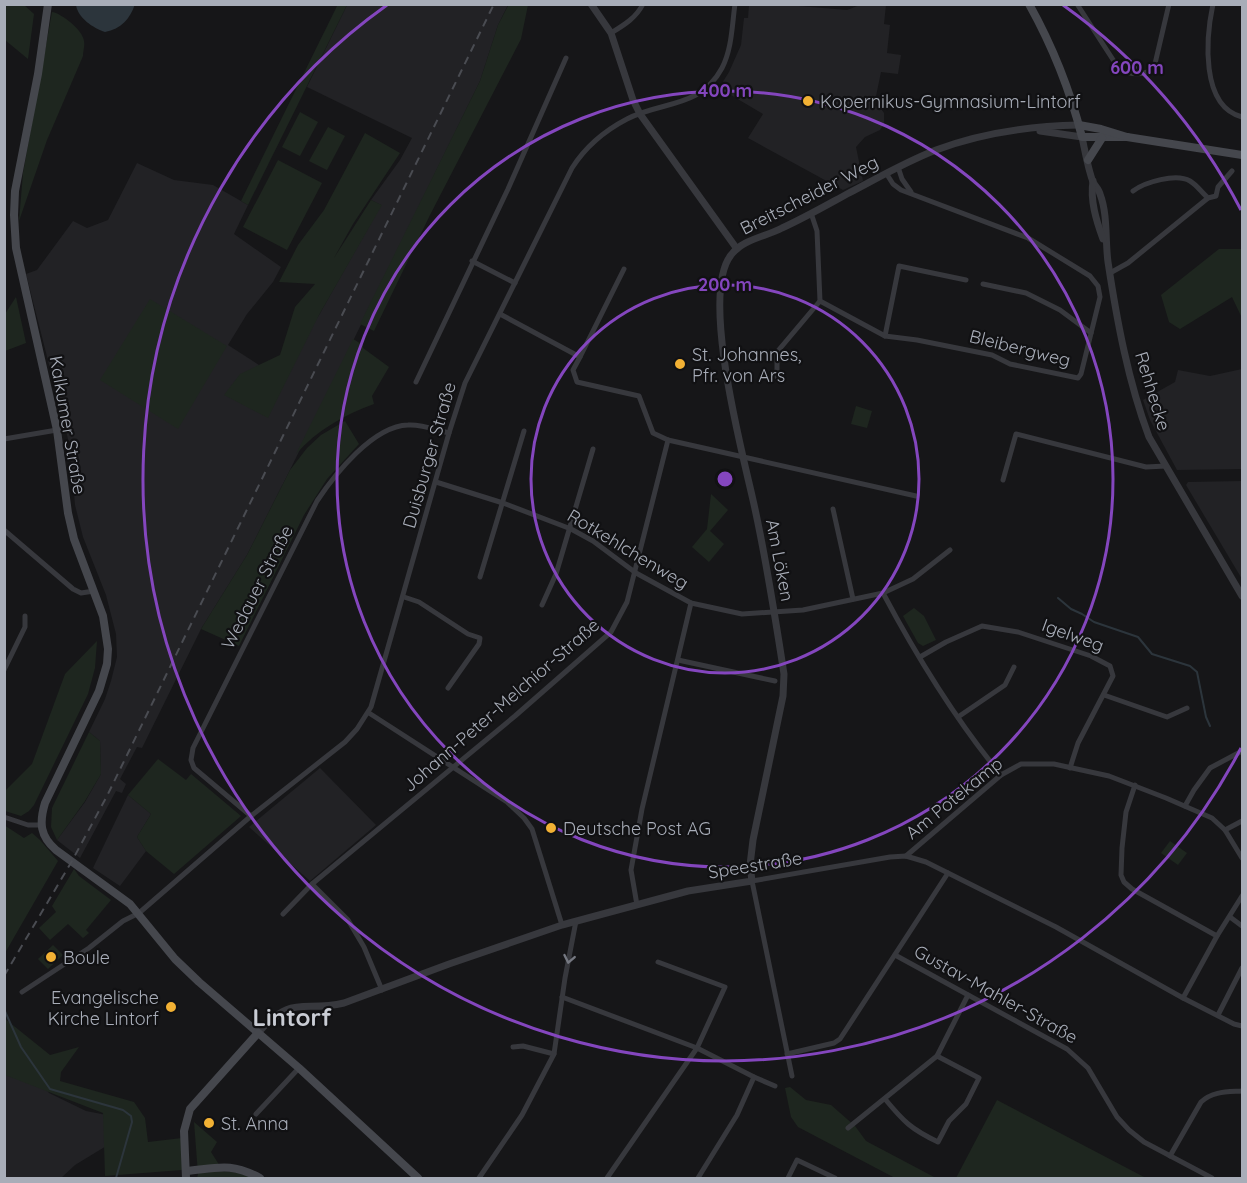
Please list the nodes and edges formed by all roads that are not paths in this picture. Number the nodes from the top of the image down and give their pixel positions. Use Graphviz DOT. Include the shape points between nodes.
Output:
graph roads {
  1 [pos="48,4"];
  2 [pos="591,4"];
  3 [pos="643,4"];
  4 [pos="735,4"];
  5 [pos="1029,4"];
  6 [pos="1077,4"];
  7 [pos="1169,4"];
  8 [pos="1213,4"];
  9 [pos="611,33"];
  10 [pos="566,58"];
  11 [pos="640,114"];
  12 [pos="1242,117"];
  13 [pos="1079,125"];
  14 [pos="1031,130"];
  15 [pos="1082,137"];
  16 [pos="1126,137"];
  17 [pos="1102,138"];
  18 [pos="1242,155"];
  19 [pos="1088,160"];
  20 [pos="898,167"];
  21 [pos="1232,171"];
  22 [pos="886,173"];
  23 [pos="1133,191"];
  24 [pos="912,193"];
  25 [pos="1208,198"];
  26 [pos="811,213"];
  27 [pos="736,249"];
  28 [pos="472,261"];
  29 [pos="624,269"];
  30 [pos="1110,273"];
  31 [pos="966,280"];
  32 [pos="515,283"];
  33 [pos="983,284"];
  34 [pos="820,301"];
  35 [pos="500,314"];
  36 [pos="1091,333"];
  37 [pos="885,336"];
  38 [pos="580,357"];
  39 [pos="777,377"];
  40 [pos="416,382"];
  41 [pos="57,430"];
  42 [pos="524,431"];
  43 [pos="449,433"];
  44 [pos="4,439"];
  45 [pos="668,440"];
  46 [pos="592,449"];
  47 [pos="742,457"];
  48 [pos="1166,466"];
  49 [pos="1003,480"];
  50 [pos="436,482"];
  51 [pos="916,496"];
  52 [pos="503,503"];
  53 [pos="833,509"];
  54 [pos="571,529"];
  55 [pos="4,530"];
  56 [pos="950,550"];
  57 [pos="636,573"];
  58 [pos="480,577"];
  59 [pos="94,591"];
  60 [pos="883,593"];
  61 [pos="1242,596"];
  62 [pos="404,597"];
  63 [pos="853,599"];
  64 [pos="691,603"];
  65 [pos="542,605"];
  66 [pos="774,612"];
  67 [pos="24,616"];
  68 [pos="920,657"];
  69 [pos="678,660"];
  70 [pos="1014,667"];
  71 [pos="4,670"];
  72 [pos="775,681"];
  73 [pos="448,688"];
  74 [pos="1104,695"];
  75 [pos="1188,708"];
  76 [pos="369,713"];
  77 [pos="958,717"];
  78 [pos="1242,751"];
  79 [pos="453,768"];
  80 [pos="1070,768"];
  81 [pos="1001,775"];
  82 [pos="1135,785"];
  83 [pos="1185,806"];
  84 [pos="251,816"];
  85 [pos="4,817"];
  86 [pos="1242,820"];
  87 [pos="41,825"];
  88 [pos="1225,830"];
  89 [pos="906,856"];
  90 [pos="1242,858"];
  91 [pos="948,873"];
  92 [pos="752,881"];
  93 [pos="312,884"];
  94 [pos="1242,896"];
  95 [pos="637,905"];
  96 [pos="139,913"];
  97 [pos="284,914"];
  98 [pos="1230,917"];
  99 [pos="576,921"];
  100 [pos="562,926"];
  101 [pos="1242,926"];
  102 [pos="1217,936"];
  103 [pos="895,955"];
  104 [pos="658,962"];
  105 [pos="1242,968"];
  106 [pos="382,990"];
  107 [pos="22,992"];
  108 [pos="968,995"];
  109 [pos="562,997"];
  110 [pos="1183,998"];
  111 [pos="1218,1015"];
  112 [pos="1242,1026"];
  113 [pos="258,1033"];
  114 [pos="513,1047"];
  115 [pos="697,1048"];
  116 [pos="554,1054"];
  117 [pos="788,1054"];
  118 [pos="937,1056"];
  119 [pos="299,1068"];
  120 [pos="792,1076"];
  121 [pos="754,1077"];
  122 [pos="775,1086"];
  123 [pos="1242,1091"];
  124 [pos="885,1099"];
  125 [pos="256,1114"];
  126 [pos="848,1128"];
  127 [pos="1170,1156"];
  128 [pos="186,1175"];
  129 [pos="260,1179"];
  130 [pos="418,1179"];
  131 [pos="479,1179"];
  132 [pos="606,1179"];
  133 [pos="698,1179"];
  134 [pos="788,1179"];
  135 [pos="835,1179"];
  136 [pos="1212,1179"];
  1 -- 41 [label="main road, Kalkumer Straße" via="14,215 16,248"];
  2 -- 9 [label="street, Breitscheider Weg"];
  3 -- 9 [label="street" via="628,23"];
  4 -- 11 [label="street, Duisburger Straße" via="726,56 714,78 682,103"];
  5 -- 13 [label="main road, Rehhecke" via="1056,56"];
  6 -- 7 [label="street" via="1119,69 1139,74 1148,74 1154,68"];
  8 -- 12 [label="street" via="1207,44 1216,93 1221,104"];
  9 -- 11 [label="street, Breitscheider Weg"];
  10 -- 28 [label="street"];
  11 -- 27 [label="street, Breitscheider Weg"];
  11 -- 32 [label="street, Duisburger Straße" via="606,132 579,156"];
  13 -- 14 [label="street, Breitscheider Weg"];
  13 -- 15 [label="main road, Rehhecke"];
  13 -- 16 [label="main road, Breitscheider Weg"];
  14 -- 15 [label="street, Breitscheider Weg"];
  14 -- 20 [label="street, Breitscheider Weg" via="967,140"];
  15 -- 17 [label="main road, Breitscheider Weg"];
  15 -- 19 [label="street, Rehhecke"];
  16 -- 17 [label="main road, Breitscheider Weg"];
  16 -- 18 [label="main road, Breitscheider Weg"];
  17 -- 19 [label="main road"];
  19 -- 30 [label="street, Rehhecke" via="1106,223"];
  20 -- 22 [label="street, Breitscheider Weg"];
  20 -- 24 [label="street"];
  21 -- 25 [label="street" via="1218,187 1216,196"];
  22 -- 24 [label="street, Bleibergweg" via="893,184"];
  22 -- 26 [label="street, Breitscheider Weg"];
  23 -- 25 [label="street" via="1150,182 1182,178"];
  24 -- 36 [label="street, Bleibergweg" via="1028,238 1090,276 1100,292"];
  25 -- 30 [label="street" via="1127,264"];
  26 -- 27 [label="street, Breitscheider Weg"];
  26 -- 34 [label="street" via="817,231"];
  27 -- 47 [label="street, Am Löken" via="725,264 719,290 725,366"];
  28 -- 32 [label="street"];
  28 -- 40 [label="street"];
  29 -- 38 [label="street"];
  30 -- 48 [label="street, Rehhecke" via="1138,409"];
  31 -- 37 [label="street" via="899,266"];
  32 -- 35 [label="street, Duisburger Straße"];
  33 -- 36 [label="street" via="1026,293 1060,310"];
  34 -- 37 [label="street, Bleibergweg"];
  34 -- 39 [label="street" via="777,352"];
  35 -- 38 [label="street"];
  35 -- 43 [label="street, Duisburger Straße" via="465,384"];
  36 -- 37 [label="street, Bleibergweg" via="1081,374 1074,378 1010,364 992,355"];
  38 -- 45 [label="street" via="573,370 578,382 639,396 653,433"];
  41 -- 44 [label="street"];
  41 -- 59 [label="main road, Kalkumer Straße" via="68,513"];
  42 -- 52 [label="street"];
  43 -- 50 [label="street, Duisburger Straße"];
  43 -- 84 [label="street, Wedauer Straße" via="407,424 394,428 350,459 317,501 193,748 194,768"];
  45 -- 47 [label="street"];
  45 -- 57 [label="street, Johann-Peter-Melchior-Straße"];
  46 -- 54 [label="street"];
  47 -- 51 [label="street"];
  47 -- 66 [label="street, Am Löken"];
  48 -- 49 [label="street" via="1146,467 1016,434"];
  48 -- 61 [label="street, Rehhecke"];
  50 -- 52 [label="street, Rotkehlchenweg"];
  50 -- 62 [label="street, Duisburger Straße"];
  52 -- 54 [label="street, Rotkehlchenweg"];
  52 -- 58 [label="street"];
  53 -- 63 [label="street"];
  54 -- 57 [label="street, Rotkehlchenweg"];
  54 -- 65 [label="street"];
  55 -- 59 [label="street" via="73,589 81,593"];
  56 -- 60 [label="street, Rotkehlchenweg" via="913,579"];
  57 -- 64 [label="street, Rotkehlchenweg"];
  57 -- 79 [label="street, Johann-Peter-Melchior-Straße" via="627,602 611,632"];
  59 -- 87 [label="main road, Kalkumer Straße" via="107,635 106,671 45,803"];
  60 -- 63 [label="street, Rotkehlchenweg"];
  60 -- 68 [label="street"];
  62 -- 73 [label="street" via="480,638"];
  62 -- 76 [label="street, Duisburger Straße"];
  63 -- 66 [label="street, Rotkehlchenweg"];
  64 -- 66 [label="street, Rotkehlchenweg" via="742,614"];
  64 -- 69 [label="street"];
  66 -- 92 [label="street, Am Löken" via="785,683 753,840"];
  67 -- 71 [label="street" via="25,627"];
  68 -- 74 [label="street, Igelweg" via="982,626 1018,632 1110,666 1113,676"];
  68 -- 77 [label="street"];
  69 -- 72 [label="street"];
  69 -- 95 [label="street" via="631,870"];
  70 -- 77 [label="street" via="1005,685"];
  74 -- 75 [label="street" via="1167,717"];
  74 -- 80 [label="street, Igelweg" via="1078,743"];
  76 -- 79 [label="street"];
  76 -- 84 [label="street, Duisburger Straße" via="345,741"];
  77 -- 81 [label="street"];
  78 -- 83 [label="street" via="1210,768"];
  79 -- 93 [label="street, Johann-Peter-Melchior-Straße"];
  79 -- 100 [label="street" via="507,802 532,829"];
  80 -- 81 [label="street, Am Potekamp" via="1021,764"];
  80 -- 82 [label="street, Am Potekamp"];
  81 -- 89 [label="street, Am Potekamp"];
  82 -- 83 [label="street, Am Potekamp"];
  82 -- 102 [label="street" via="1126,812 1121,875 1124,882"];
  83 -- 88 [label="street, Am Potekamp" via="1212,818"];
  84 -- 96 [label="street, Duisburger Straße"];
  85 -- 87 [label="street"];
  86 -- 88 [label="street"];
  87 -- 96 [label="main road, Kalkumer Straße" via="43,835 56,850"];
  88 -- 90 [label="street, Am Potekamp"];
  89 -- 91 [label="street, Speestraße"];
  89 -- 92 [label="street, Speestraße"];
  91 -- 103 [label="street"];
  91 -- 110 [label="street, Speestraße" via="1056,927"];
  92 -- 95 [label="street, Speestraße" via="688,891"];
  92 -- 117 [label="street"];
  93 -- 97 [label="street, Johann-Peter-Melchior-Straße"];
  93 -- 106 [label="street" via="348,920"];
  94 -- 98 [label="street"];
  95 -- 99 [label="street, Speestraße"];
  96 -- 107 [label="street, Duisburger Straße"];
  96 -- 113 [label="main road" via="175,959"];
  98 -- 101 [label="street"];
  98 -- 102 [label="street"];
  99 -- 100 [label="street, Speestraße"];
  99 -- 109 [label="street, one-way"];
  100 -- 106 [label="street, Speestraße"];
  102 -- 110 [label="street"];
  103 -- 108 [label="street, Gustav-Mahler-Straße"];
  103 -- 117 [label="street" via="840,1040"];
  104 -- 115 [label="street" via="725,987"];
  105 -- 111 [label="street"];
  106 -- 113 [label="street, Speestraße" via="332,1006 289,1008 276,1014"];
  108 -- 118 [label="street"];
  108 -- 127 [label="street, Gustav-Mahler-Straße" via="1078,1057 1129,1130"];
  109 -- 115 [label="street"];
  109 -- 116 [label="street"];
  110 -- 111 [label="street, Speestraße"];
  111 -- 112 [label="street, Speestraße"];
  113 -- 119 [label="main road"];
  113 -- 128 [label="main road" via="190,1109 184,1131"];
  114 -- 116 [label="street"];
  115 -- 121 [label="street"];
  115 -- 132 [label="street"];
  116 -- 131 [label="street" via="522,1114"];
  117 -- 120 [label="street"];
  118 -- 124 [label="street"];
  118 -- 124 [label="street" via="979,1078 966,1104 949,1121 938,1142 905,1123"];
  119 -- 125 [label="street"];
  119 -- 130 [label="main road"];
  121 -- 122 [label="street"];
  121 -- 133 [label="street" via="737,1115"];
  123 -- 127 [label="street" via="1216,1093 1201,1101"];
  124 -- 126 [label="street"];
  127 -- 136 [label="street, Gustav-Mahler-Straße"];
  128 -- 129 [label="main road" via="232,1167"];
  134 -- 135 [label="street" via="797,1160"];
}
